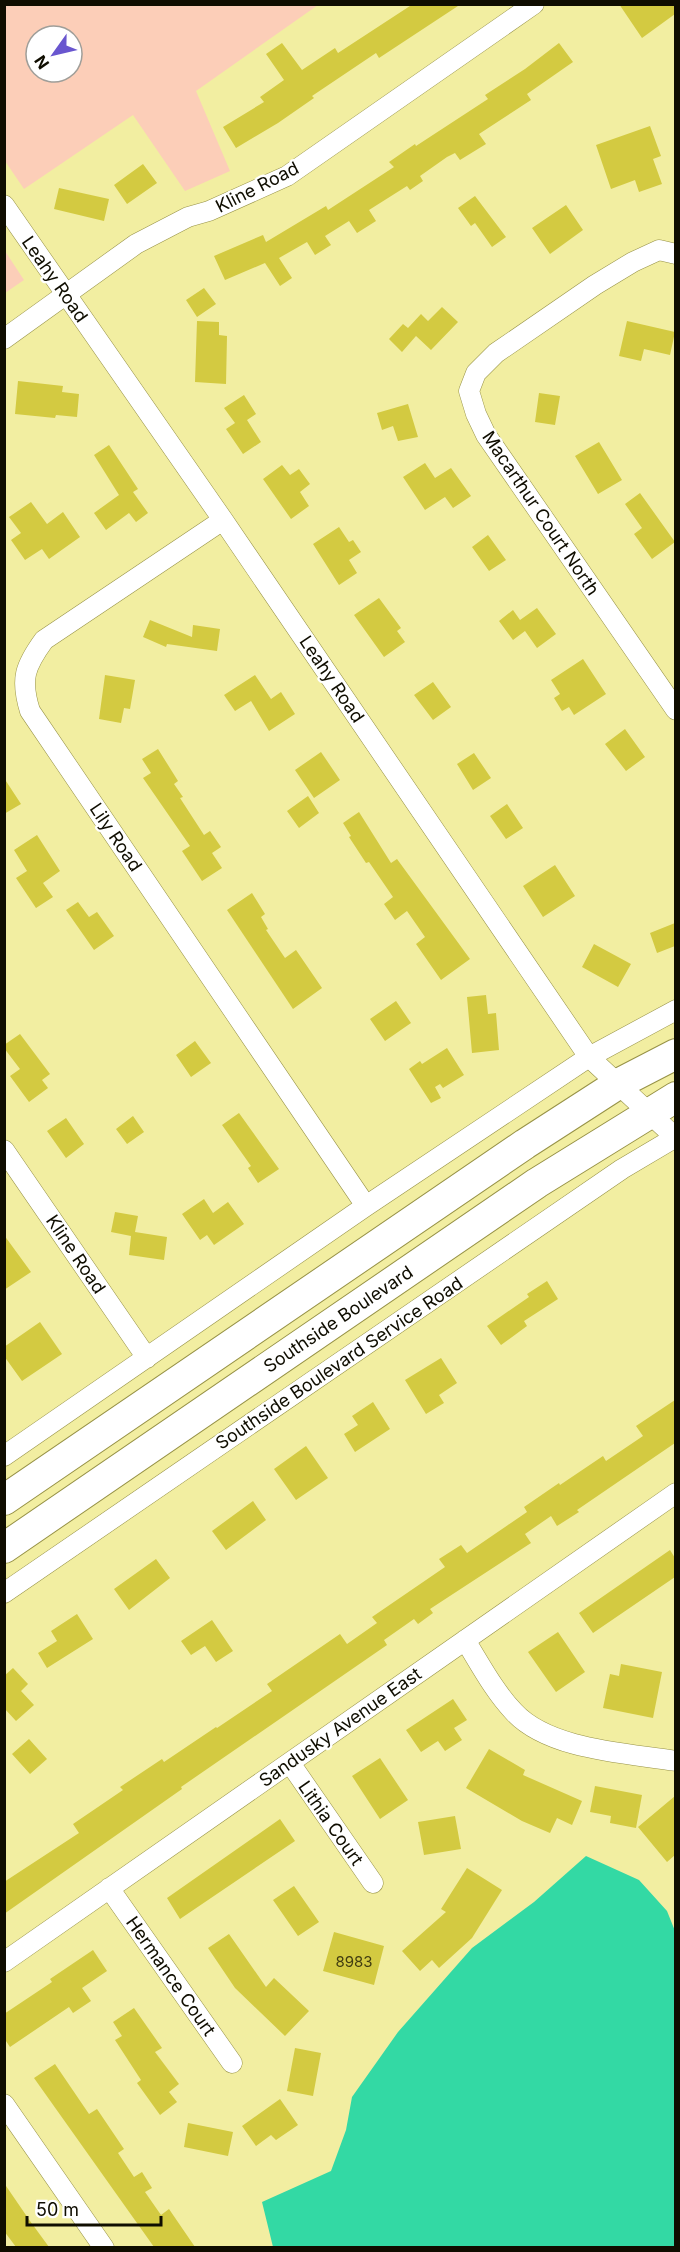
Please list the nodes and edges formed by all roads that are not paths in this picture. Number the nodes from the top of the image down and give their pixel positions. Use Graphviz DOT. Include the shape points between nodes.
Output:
graph roads {
  1 [pos="534,4"];
  2 [pos="4,205"];
  3 [pos="675,254"];
  4 [pos="66,294"];
  5 [pos="4,339"];
  6 [pos="223,520"];
  7 [pos="675,710"];
  8 [pos="675,1010"];
  9 [pos="675,1054"];
  10 [pos="589,1057"];
  11 [pos="618,1084"];
  12 [pos="675,1097"];
  13 [pos="648,1113"];
  14 [pos="675,1138"];
  15 [pos="4,1150"];
  16 [pos="366,1206"];
  17 [pos="147,1358"];
  18 [pos="4,1456"];
  19 [pos="675,1493"];
  20 [pos="4,1500"];
  21 [pos="4,1548"];
  22 [pos="4,1593"];
  23 [pos="465,1640"];
  24 [pos="675,1761"];
  25 [pos="290,1763"];
  26 [pos="373,1883"];
  27 [pos="109,1888"];
  28 [pos="4,1962"];
  29 [pos="232,2063"];
  30 [pos="4,2104"];
  31 [pos="104,2247"];
  1 -- 4 [label="street, Kline Road" via="287,176 188,217 136,244"];
  2 -- 4 [label="street, Leahy Road"];
  3 -- 7 [label="street, Macarthur Court North" via="659,250 596,285 496,353 476,373 469,391 486,435"];
  4 -- 5 [label="street, Kline Road"];
  4 -- 6 [label="street, Leahy Road"];
  6 -- 10 [label="street, Leahy Road"];
  6 -- 16 [label="street, Lily Road" via="44,640 29,661 24,679 26,696 30,711"];
  8 -- 10 [label="street"];
  9 -- 11 [label="highway"];
  10 -- 11 [label="street, Leahy Road"];
  10 -- 16 [label="street"];
  11 -- 13 [label="street, Leahy Road"];
  11 -- 20 [label="highway"];
  12 -- 13 [label="highway, Southside Boulevard"];
  13 -- 14 [label="street, Leahy Road"];
  13 -- 21 [label="highway, Southside Boulevard" via="533,1185"];
  14 -- 22 [label="street, Southside Boulevard Service Road" via="622,1169"];
  15 -- 17 [label="street, Kline Road"];
  16 -- 17 [label="street"];
  17 -- 18 [label="street"];
  19 -- 23 [label="street, Sandusky Avenue East"];
  23 -- 24 [label="street" via="501,1696 531,1727 576,1744"];
  23 -- 25 [label="street, Sandusky Avenue East"];
  25 -- 26 [label="street, Lithia Court"];
  25 -- 27 [label="street, Sandusky Avenue East"];
  27 -- 28 [label="street, Sandusky Avenue East"];
  27 -- 29 [label="street, Hermance Court"];
  30 -- 31 [label="street"];
}
